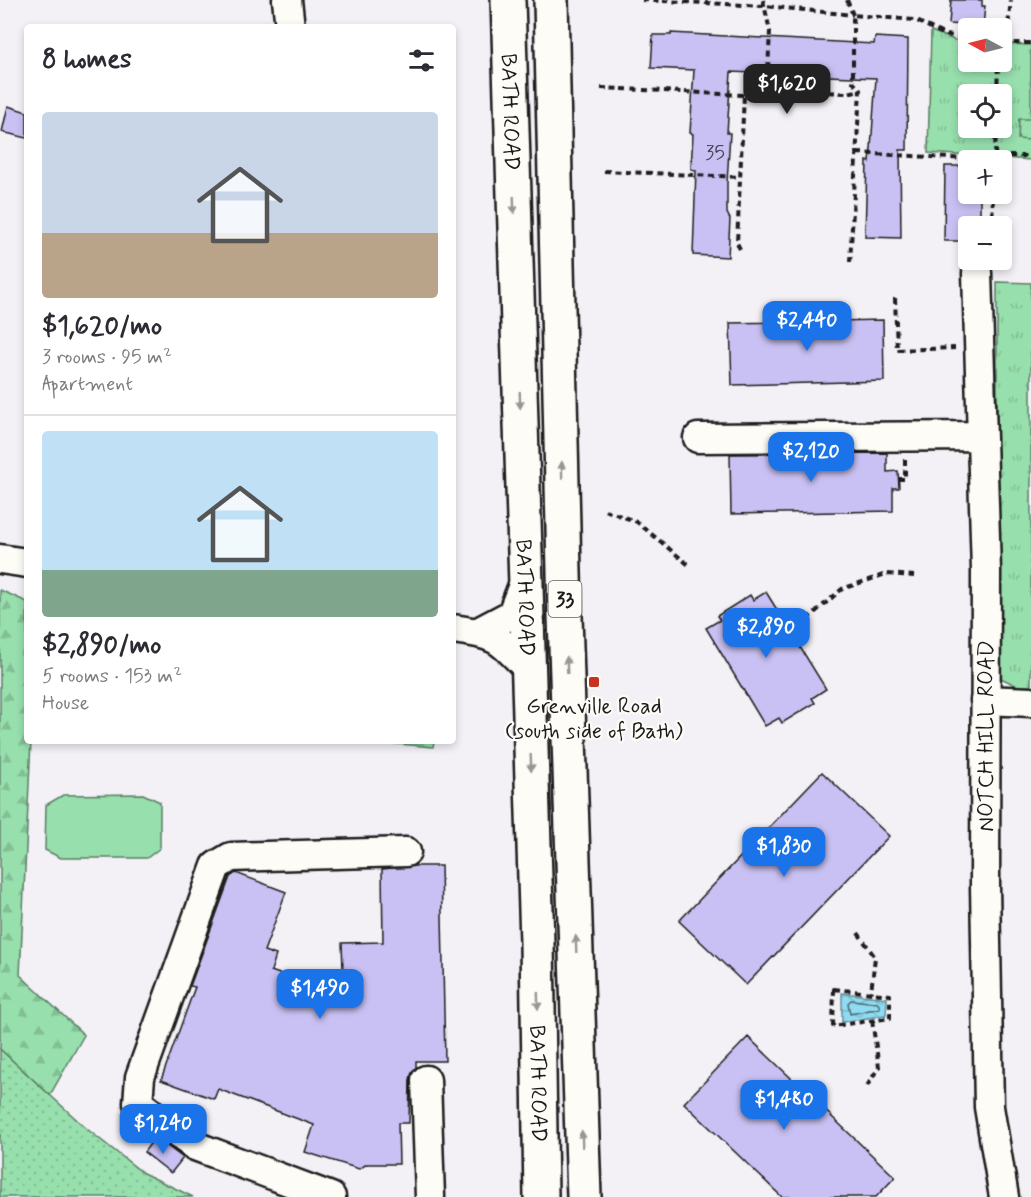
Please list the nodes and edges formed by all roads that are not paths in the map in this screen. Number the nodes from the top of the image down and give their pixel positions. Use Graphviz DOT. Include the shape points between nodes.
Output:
graph roads {
  1 [pos="287,0"];
  2 [pos="508,0"];
  3 [pos="551,0"];
  4 [pos="290,24"];
  5 [pos="976,273"];
  6 [pos="981,436"];
  7 [pos="698,438"];
  8 [pos="0,559"];
  9 [pos="24,563"];
  10 [pos="525,580"];
  11 [pos="466,630"];
  12 [pos="527,668"];
  13 [pos="985,700"];
  14 [pos="1031,702"];
  15 [pos="406,852"];
  16 [pos="426,1080"];
  17 [pos="331,1197"];
  18 [pos="430,1197"];
  19 [pos="541,1197"];
  20 [pos="584,1197"];
  21 [pos="1004,1197"];
  1 -- 4 [label="street"];
  2 -- 10 [label="main road, BATH ROAD / 33, one-way"];
  20 -- 3 [label="main road, BATH ROAD / 33, one-way"];
  5 -- 6 [label="street, NOTCH HILL ROAD"];
  6 -- 7 [label="street"];
  6 -- 13 [label="street, NOTCH HILL ROAD"];
  8 -- 9 [label="street"];
  10 -- 11 [label="street" via="512,614"];
  10 -- 12 [label="main road, BATH ROAD / 33"];
  11 -- 12 [label="street" via="504,642"];
  12 -- 19 [label="main road, BATH ROAD / 33, one-way"];
  13 -- 14 [label="street"];
  13 -- 21 [label="street, NOTCH HILL ROAD" via="988,1107"];
  15 -- 17 [label="street" via="231,857 216,866 140,1077 138,1103 195,1146"];
  16 -- 18 [label="street"];
}
